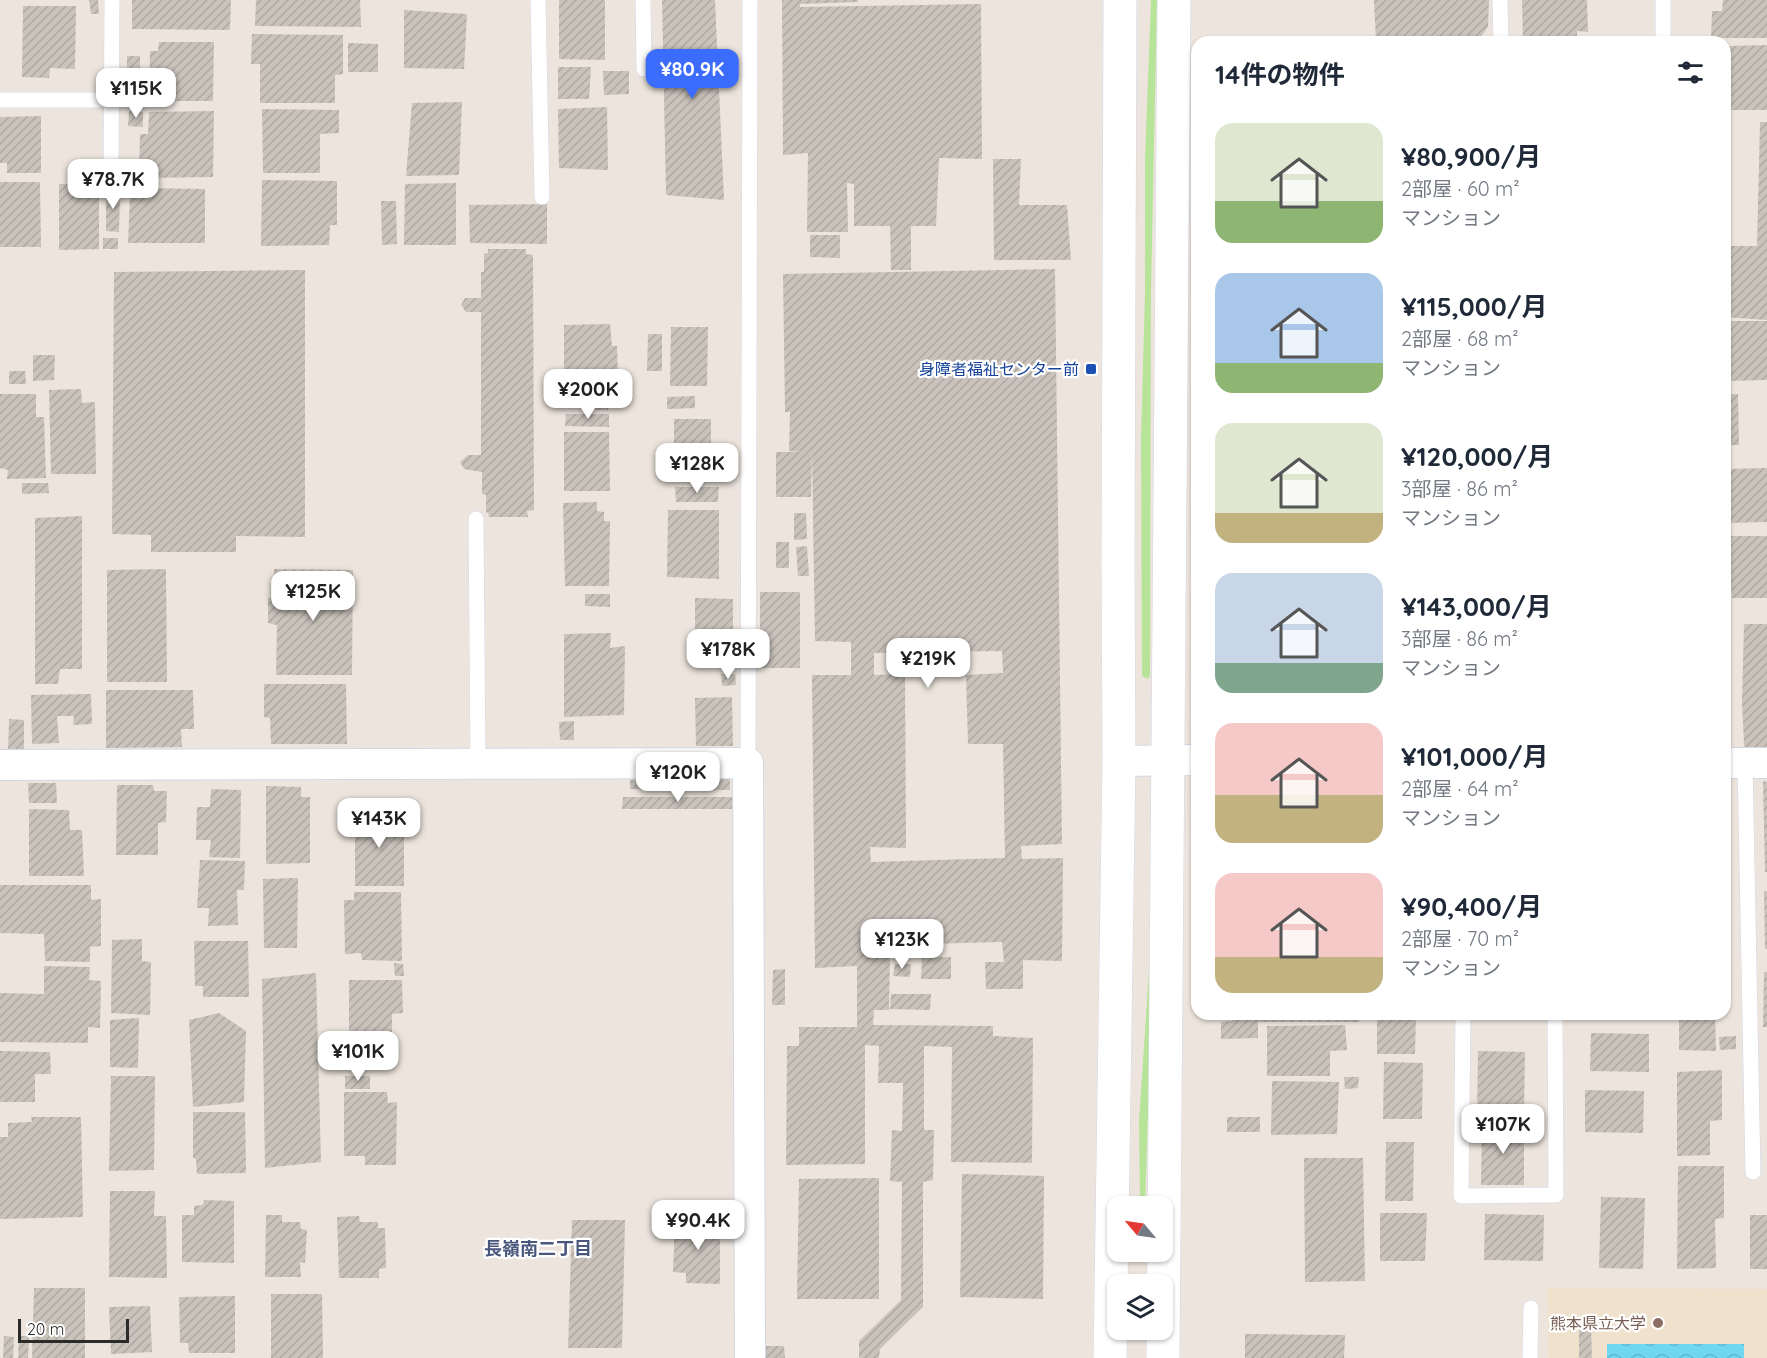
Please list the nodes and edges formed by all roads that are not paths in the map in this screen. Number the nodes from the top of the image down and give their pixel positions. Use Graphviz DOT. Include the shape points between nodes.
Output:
graph roads {
  1 [pos="112,0"];
  2 [pos="538,0"];
  3 [pos="644,0"];
  4 [pos="750,0"];
  5 [pos="1120,0"];
  6 [pos="1174,0"];
  7 [pos="1500,0"];
  8 [pos="1663,0"];
  9 [pos="1501,36"];
  10 [pos="1663,36"];
  11 [pos="644,69"];
  12 [pos="0,100"];
  13 [pos="111,100"];
  14 [pos="111,175"];
  15 [pos="542,197"];
  16 [pos="476,519"];
  17 [pos="1183,760"];
  18 [pos="1119,761"];
  19 [pos="748,763"];
  20 [pos="1746,763"];
  21 [pos="478,764"];
  22 [pos="0,765"];
  23 [pos="1462,1020"];
  24 [pos="1555,1020"];
  25 [pos="1753,1172"];
  26 [pos="1531,1308"];
  27 [pos="750,1358"];
  28 [pos="1110,1358"];
  29 [pos="1164,1358"];
  30 [pos="1530,1358"];
  1 -- 13 [label="lane"];
  2 -- 15 [label="lane"];
  3 -- 11 [label="lane"];
  4 -- 19 [label="lane"];
  5 -- 18 [label="street"];
  6 -- 17 [label="street"];
  7 -- 9 [label="lane"];
  8 -- 10 [label="lane"];
  12 -- 13 [label="lane"];
  13 -- 14 [label="lane"];
  16 -- 21 [label="lane"];
  17 -- 18 [label="street"];
  17 -- 29 [label="street"];
  18 -- 28 [label="street"];
  19 -- 21 [label="street"];
  19 -- 27 [label="street"];
  20 -- 25 [label="lane"];
  21 -- 22 [label="street"];
  23 -- 24 [label="lane" via="1461,1196 1556,1195"];
  26 -- 30 [label="lane"];
}
